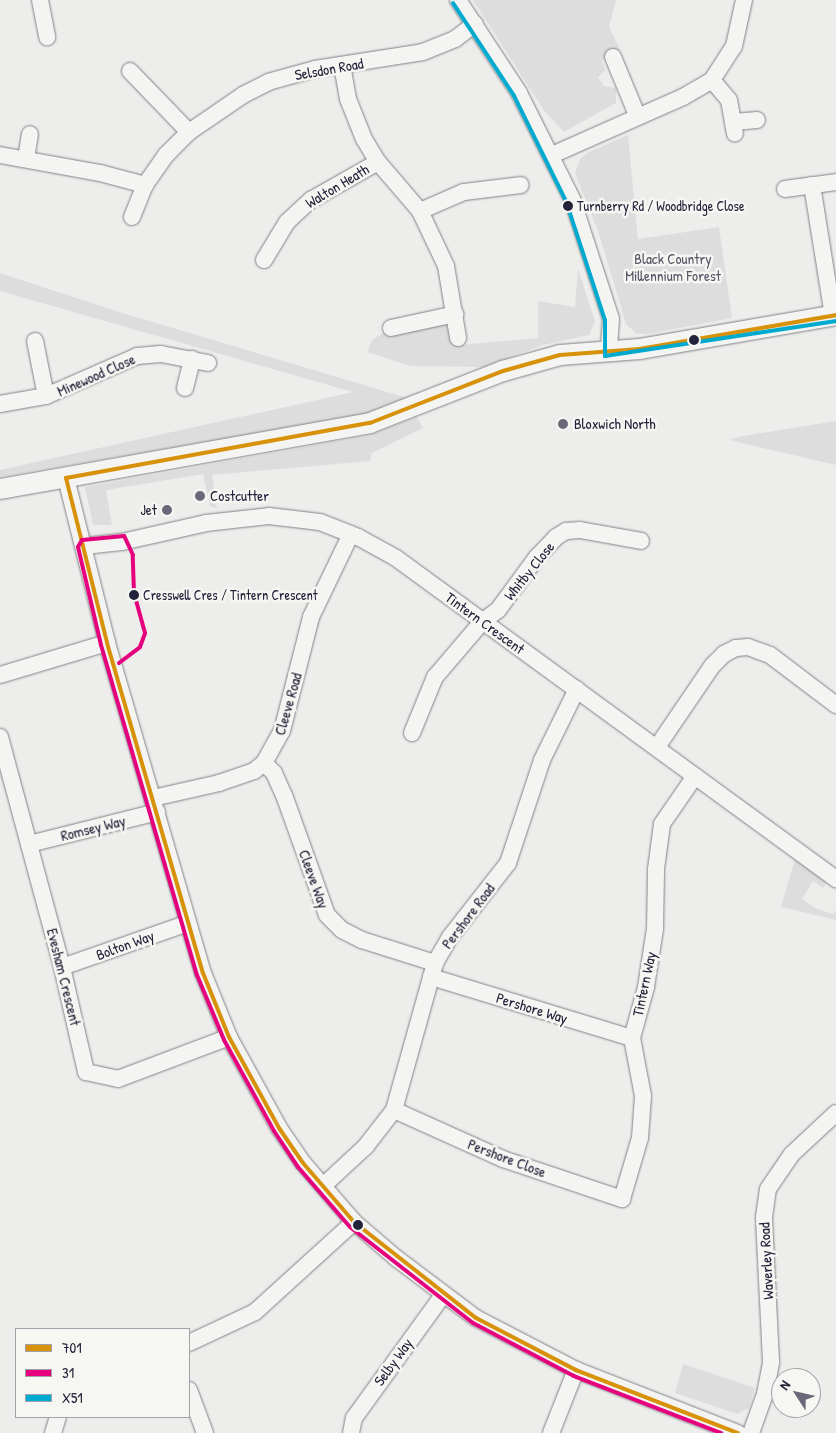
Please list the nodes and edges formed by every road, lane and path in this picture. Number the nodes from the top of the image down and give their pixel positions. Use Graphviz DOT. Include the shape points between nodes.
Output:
graph roads {
  1 [pos="40,0"];
  2 [pos="458,0"];
  3 [pos="744,0"];
  4 [pos="475,24"];
  5 [pos="47,37"];
  6 [pos="613,58"];
  7 [pos="342,64"];
  8 [pos="141,74"];
  9 [pos="712,80"];
  10 [pos="637,115"];
  11 [pos="757,120"];
  12 [pos="189,132"];
  13 [pos="30,134"];
  14 [pos="0,155"];
  15 [pos="552,156"];
  16 [pos="26,159"];
  17 [pos="378,162"];
  18 [pos="836,182"];
  19 [pos="145,185"];
  20 [pos="521,185"];
  21 [pos="812,186"];
  22 [pos="785,189"];
  23 [pos="420,211"];
  24 [pos="132,217"];
  25 [pos="264,260"];
  26 [pos="456,314"];
  27 [pos="834,316"];
  28 [pos="392,328"];
  29 [pos="458,338"];
  30 [pos="35,341"];
  31 [pos="609,351"];
  32 [pos="192,359"];
  33 [pos="208,363"];
  34 [pos="186,388"];
  35 [pos="46,396"];
  36 [pos="0,404"];
  37 [pos="66,478"];
  38 [pos="0,489"];
  39 [pos="351,534"];
  40 [pos="641,542"];
  41 [pos="84,546"];
  42 [pos="482,622"];
  43 [pos="107,642"];
  44 [pos="0,675"];
  45 [pos="577,689"];
  46 [pos="836,705"];
  47 [pos="412,733"];
  48 [pos="0,737"];
  49 [pos="658,747"];
  50 [pos="264,763"];
  51 [pos="695,776"];
  52 [pos="155,805"];
  53 [pos="28,844"];
  54 [pos="836,878"];
  55 [pos="188,923"];
  56 [pos="62,968"];
  57 [pos="433,970"];
  58 [pos="229,1037"];
  59 [pos="632,1038"];
  60 [pos="394,1110"];
  61 [pos="836,1113"];
  62 [pos="322,1186"];
  63 [pos="622,1199"];
  64 [pos="354,1222"];
  65 [pos="443,1295"];
  66 [pos="190,1343"];
  67 [pos="576,1370"];
  68 [pos="190,1393"];
  69 [pos="58,1418"];
  70 [pos="706,1428"];
  71 [pos="53,1433"];
  72 [pos="205,1433"];
  73 [pos="351,1433"];
  74 [pos="552,1433"];
  75 [pos="738,1433"];
  76 [pos="751,1433"];
  1 -- 5 [label="street"];
  2 -- 4 [label="street"];
  3 -- 9 [label="street" via="734,46"];
  4 -- 7 [label="street, Selsdon Road" via="455,39 423,52"];
  4 -- 15 [label="street" via="503,66"];
  6 -- 10 [label="street" via="612,77"];
  7 -- 12 [label="street, Selsdon Road" via="314,68 268,82"];
  7 -- 17 [label="street, Walton Heath" via="356,122"];
  8 -- 12 [label="street"];
  9 -- 10 [label="street" via="683,97"];
  9 -- 11 [label="street" via="729,100 734,128"];
  10 -- 15 [label="street"];
  12 -- 19 [label="street, Selsdon Road"];
  13 -- 16 [label="street"];
  14 -- 16 [label="street"];
  15 -- 31 [label="street" via="585,232 600,280 611,319"];
  16 -- 19 [label="street"];
  17 -- 23 [label="street, Walton Heath"];
  17 -- 25 [label="street, Walton Heath" via="311,200 288,222"];
  18 -- 21 [label="street"];
  19 -- 24 [label="street, Selsdon Road"];
  20 -- 23 [label="street" via="464,192"];
  21 -- 22 [label="street"];
  21 -- 27 [label="street"];
  23 -- 26 [label="street, Walton Heath" via="446,266"];
  26 -- 28 [label="street"];
  26 -- 29 [label="street, Walton Heath"];
  27 -- 31 [label="main road"];
  30 -- 35 [label="street"];
  31 -- 37 [label="main road" via="560,355 491,375 389,418"];
  32 -- 33 [label="street, Minewood Close"];
  32 -- 34 [label="street"];
  32 -- 35 [label="street, Minewood Close" via="160,354 137,356"];
  35 -- 36 [label="street, Minewood Close"];
  37 -- 38 [label="main road"];
  37 -- 41 [label="street"];
  39 -- 41 [label="street, Tintern Crescent" via="320,522 269,516 214,522 122,542"];
  39 -- 42 [label="street, Tintern Crescent" via="396,558"];
  39 -- 50 [label="street, Cleeve Road" via="311,617 282,731"];
  40 -- 42 [label="street, Whitby Close" via="580,530 566,531 547,545 498,610"];
  41 -- 43 [label="street"];
  42 -- 45 [label="street, Tintern Crescent"];
  42 -- 47 [label="street, Whitby Close" via="434,677"];
  43 -- 44 [label="street"];
  43 -- 52 [label="street"];
  45 -- 49 [label="street, Tintern Crescent"];
  45 -- 57 [label="street, Pershore Road" via="542,760 508,863 450,937"];
  46 -- 49 [label="street" via="770,656 748,647 736,648 712,666"];
  48 -- 53 [label="street, Evesham Crescent"];
  49 -- 51 [label="street, Tintern Crescent"];
  50 -- 52 [label="street" via="254,771"];
  50 -- 57 [label="street, Cleeve Way" via="274,773 284,795 327,916 342,930"];
  51 -- 54 [label="street, Tintern Crescent"];
  51 -- 59 [label="street, Tintern Way" via="662,824 656,869 655,928 646,986"];
  52 -- 53 [label="street, Romsey Way"];
  52 -- 55 [label="street"];
  53 -- 56 [label="street, Evesham Crescent"];
  55 -- 56 [label="street, Bolton Way"];
  55 -- 58 [label="street" via="203,973"];
  56 -- 58 [label="street, Evesham Crescent" via="86,1072 118,1079"];
  57 -- 59 [label="street, Pershore Way"];
  57 -- 60 [label="street, Pershore Road"];
  58 -- 62 [label="street" via="279,1128"];
  59 -- 63 [label="street, Tintern Way" via="643,1096 640,1138"];
  60 -- 62 [label="street, Pershore Road" via="366,1146"];
  60 -- 63 [label="street, Pershore Close" via="503,1159"];
  61 -- 76 [label="street, Waverley Road" via="792,1154 768,1189 764,1217 771,1362 766,1394"];
  62 -- 64 [label="street"];
  64 -- 65 [label="street"];
  64 -- 66 [label="street" via="255,1312"];
  65 -- 67 [label="street" via="512,1338"];
  65 -- 73 [label="street, Selby Way" via="358,1411"];
  67 -- 70 [label="street"];
  67 -- 74 [label="street"];
  68 -- 72 [label="street"];
  69 -- 71 [label="street"];
  70 -- 75 [label="street"];
}
